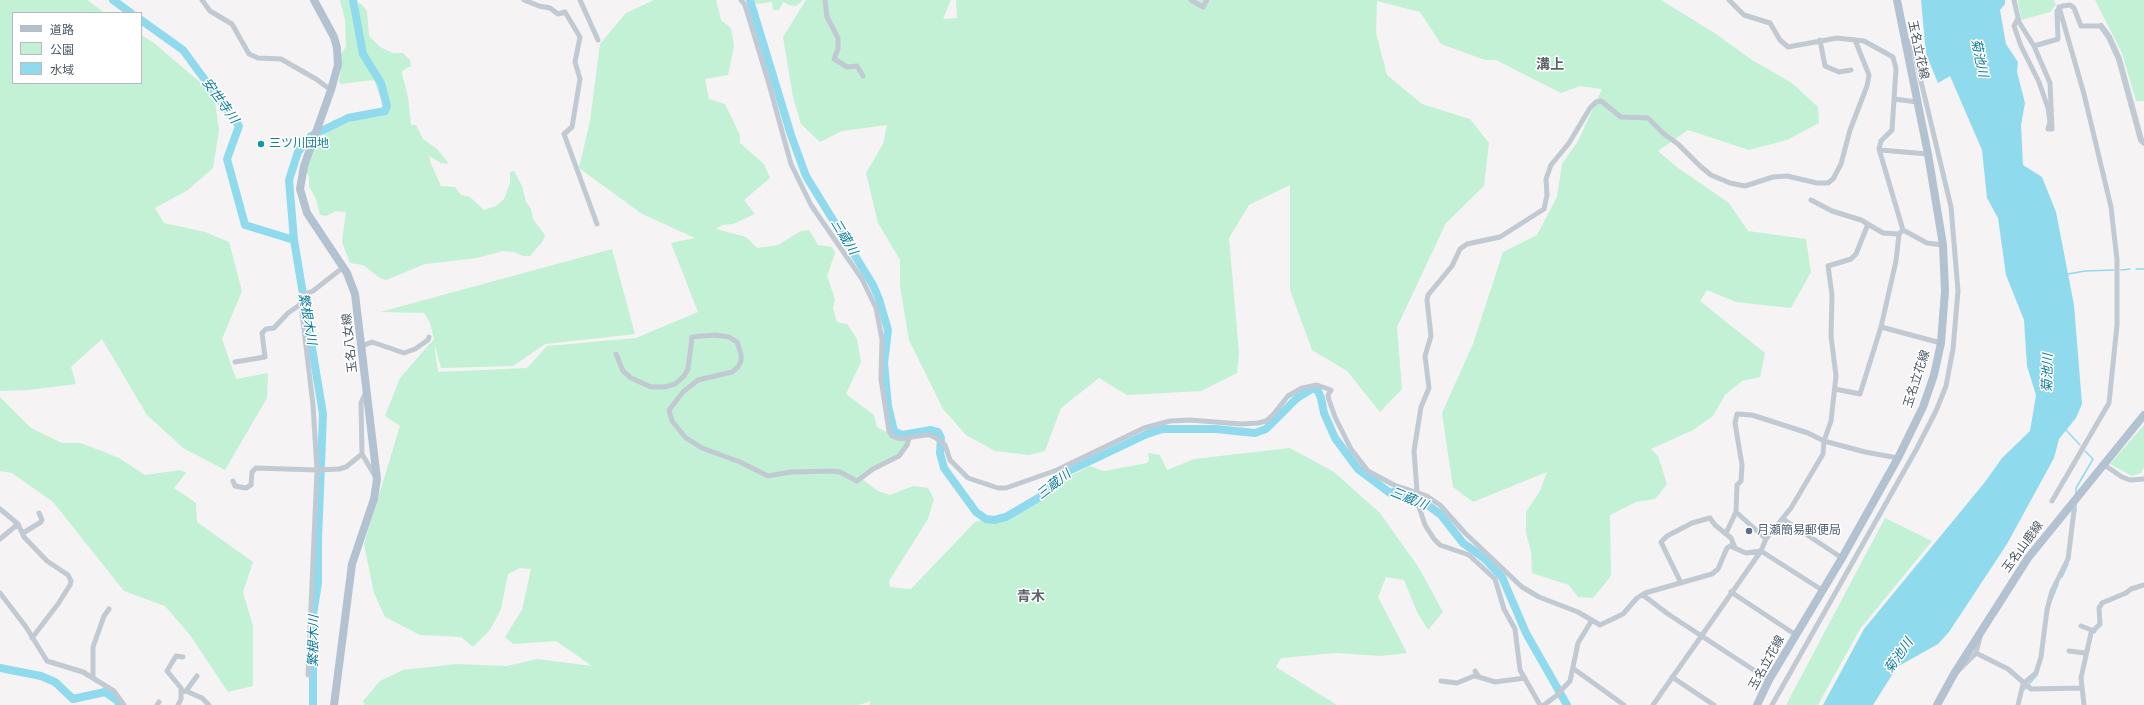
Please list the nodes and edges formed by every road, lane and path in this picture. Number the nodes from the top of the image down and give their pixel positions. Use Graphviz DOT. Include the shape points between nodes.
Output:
graph roads {
  1 [pos="202,0"];
  2 [pos="314,0"];
  3 [pos="524,0"];
  4 [pos="580,0"];
  5 [pos="741,0"];
  6 [pos="825,0"];
  7 [pos="1191,0"];
  8 [pos="1207,0"];
  9 [pos="1729,0"];
  10 [pos="1897,0"];
  11 [pos="2014,0"];
  12 [pos="2059,7"];
  13 [pos="2018,18"];
  14 [pos="2101,26"];
  15 [pos="1902,32"];
  16 [pos="598,40"];
  17 [pos="1820,40"];
  18 [pos="1855,40"];
  19 [pos="2034,46"];
  20 [pos="1851,70"];
  21 [pos="863,76"];
  22 [pos="331,90"];
  23 [pos="1894,99"];
  24 [pos="1917,102"];
  25 [pos="2144,143"];
  26 [pos="1880,150"];
  27 [pos="1928,154"];
  28 [pos="1812,200"];
  29 [pos="597,224"];
  30 [pos="1868,224"];
  31 [pos="1901,232"];
  32 [pos="1943,245"];
  33 [pos="341,268"];
  34 [pos="301,304"];
  35 [pos="1880,327"];
  36 [pos="429,337"];
  37 [pos="1941,343"];
  38 [pos="362,346"];
  39 [pos="616,354"];
  40 [pos="235,362"];
  41 [pos="367,389"];
  42 [pos="1835,389"];
  43 [pos="2144,415"];
  44 [pos="909,438"];
  45 [pos="1824,441"];
  46 [pos="362,454"];
  47 [pos="1898,458"];
  48 [pos="2103,464"];
  49 [pos="317,470"];
  50 [pos="377,479"];
  51 [pos="2144,479"];
  52 [pos="233,481"];
  53 [pos="1418,495"];
  54 [pos="2075,500"];
  55 [pos="2052,501"];
  56 [pos="0,509"];
  57 [pos="1736,512"];
  58 [pos="39,513"];
  59 [pos="1783,519"];
  60 [pos="18,524"];
  61 [pos="23,533"];
  62 [pos="1726,533"];
  63 [pos="0,539"];
  64 [pos="1766,539"];
  65 [pos="1735,548"];
  66 [pos="1761,551"];
  67 [pos="1842,558"];
  68 [pos="1681,583"];
  69 [pos="2144,585"];
  70 [pos="1822,590"];
  71 [pos="1732,592"];
  72 [pos="0,593"];
  73 [pos="1643,595"];
  74 [pos="109,610"];
  75 [pos="1592,620"];
  76 [pos="2080,626"];
  77 [pos="2094,631"];
  78 [pos="1980,632"];
  79 [pos="1702,634"];
  80 [pos="1796,635"];
  81 [pos="32,638"];
  82 [pos="2069,650"];
  83 [pos="2085,653"];
  84 [pos="1976,654"];
  85 [pos="183,657"];
  86 [pos="1574,669"];
  87 [pos="1475,671"];
  88 [pos="1954,674"];
  89 [pos="308,675"];
  90 [pos="198,676"];
  91 [pos="1479,677"];
  92 [pos="1672,677"];
  93 [pos="92,678"];
  94 [pos="1525,678"];
  95 [pos="1769,680"];
  96 [pos="1441,681"];
  97 [pos="2026,686"];
  98 [pos="2081,688"];
  99 [pos="184,692"];
  100 [pos="124,705"];
  101 [pos="178,705"];
  102 [pos="209,705"];
  103 [pos="334,705"];
  104 [pos="1540,705"];
  105 [pos="1544,705"];
  106 [pos="1624,705"];
  107 [pos="1653,705"];
  108 [pos="1714,705"];
  109 [pos="1757,705"];
  110 [pos="1772,705"];
  111 [pos="1937,705"];
  112 [pos="2018,705"];
  113 [pos="2084,705"];
  1 -- 22 [label="street" via="210,11 232,24 249,54 258,58 281,59 316,78"];
  2 -- 22 [label="main road, 玉名八女線" via="330,26 337,48 338,65"];
  3 -- 29 [label="street" via="550,8 558,14 565,12 580,37 575,62 580,79 572,127 564,134"];
  4 -- 16 [label="street"];
  5 -- 44 [label="street" via="745,5 769,84 790,164 811,205 862,279 876,308 882,339 881,379 889,431 892,436 900,439"];
  6 -- 21 [label="street" via="827,16 838,38 838,49 834,58 847,67 856,66"];
  7 -- 8 [label="street" via="1204,7"];
  9 -- 17 [label="street" via="1744,15 1770,23 1785,46 1798,46"];
  10 -- 15 [label="main road, 玉名立花線"];
  11 -- 13 [label="street"];
  12 -- 14 [label="street" via="2066,5 2074,8 2081,26"];
  12 -- 19 [label="street" via="2058,39"];
  12 -- 55 [label="street" via="2084,94 2111,207 2118,260 2116,332 2109,403"];
  13 -- 19 [label="street"];
  13 -- 19 [label="street" via="2014,26 2039,82 2048,108 2048,129 2052,129 2050,83"];
  14 -- 25 [label="street" via="2109,36 2119,59 2141,140"];
  15 -- 24 [label="main road, 玉名立花線"];
  15 -- 110 [label="street" via="1914,52 1951,207 1958,291 1953,350 1946,386 1936,411"];
  17 -- 18 [label="street"];
  17 -- 20 [label="street" via="1825,66 1839,72"];
  18 -- 23 [label="street" via="1864,41 1892,57 1896,69"];
  18 -- 53 [label="street" via="1869,75 1867,86 1840,164 1833,179 1828,183 1787,176 1773,177 1745,186 1730,183 1711,175 1648,118 1621,117 1605,103 1596,102 1547,173 1544,209 1500,237 1467,244 1460,249 1452,266 1428,295 1431,336 1425,356 1429,388 1421,407 1414,451"];
  22 -- 38 [label="main road, 玉名八女線" via="314,137 300,188 307,214 351,281 358,306"];
  23 -- 24 [label="street"];
  23 -- 26 [label="street" via="1892,130 1880,141"];
  24 -- 27 [label="main road, 玉名立花線"];
  26 -- 27 [label="street"];
  26 -- 31 [label="street"];
  27 -- 32 [label="main road, 玉名立花線"];
  28 -- 30 [label="street" via="1832,211"];
  30 -- 31 [label="street" via="1883,233"];
  30 -- 42 [label="street" via="1856,254 1851,259 1828,266 1833,301 1831,336 1835,360"];
  31 -- 32 [label="street" via="1927,243"];
  31 -- 35 [label="street"];
  32 -- 37 [label="main road, 玉名立花線" via="1945,291"];
  33 -- 34 [label="street" via="313,291 300,296"];
  34 -- 40 [label="street" via="274,328 266,329 262,333 265,357"];
  34 -- 49 [label="street" via="313,405"];
  35 -- 37 [label="street"];
  35 -- 42 [label="street" via="1860,394"];
  36 -- 38 [label="street" via="415,349 404,353 372,342"];
  37 -- 47 [label="main road, 玉名立花線" via="1923,407"];
  38 -- 41 [label="main road, 玉名八女線"];
  39 -- 44 [label="street" via="624,371 631,378 651,387 664,387 674,384 688,369 692,337 714,335 729,337 737,342 741,354 738,367 732,372 698,380 683,392 670,410 672,420 678,429 702,448 768,476 832,470 857,481 904,452"];
  41 -- 46 [label="street" via="361,403"];
  41 -- 50 [label="main road, 玉名八女線"];
  42 -- 45 [label="street" via="1831,421"];
  43 -- 48 [label="main road, 玉名山鹿線"];
  44 -- 53 [label="street" via="930,434 945,444 950,460 968,478 998,488 1006,488 1057,470 1144,428 1170,421 1240,424 1266,421 1288,396 1302,388 1317,385 1331,390 1328,395 1335,417 1351,449 1368,471"];
  45 -- 47 [label="street"];
  45 -- 57 [label="street" via="1808,433 1752,415 1737,414 1735,428 1742,465"];
  45 -- 59 [label="street" via="1823,454"];
  46 -- 49 [label="street" via="346,467"];
  46 -- 50 [label="street"];
  47 -- 67 [label="main road, 玉名立花線"];
  48 -- 51 [label="street" via="2116,475 2126,479"];
  48 -- 54 [label="main road, 玉名山鹿線"];
  49 -- 52 [label="street" via="256,468 252,472 251,485 246,488 234,486"];
  49 -- 89 [label="street"];
  50 -- 103 [label="main road, 玉名八女線" via="374,499 352,564"];
  53 -- 75 [label="street" via="1427,496 1440,505 1465,533 1522,587"];
  53 -- 94 [label="street" via="1424,525 1434,539 1440,545 1469,555 1495,579 1504,609 1515,629 1519,666"];
  54 -- 78 [label="main road, 玉名山鹿線" via="2028,558"];
  54 -- 97 [label="street" via="2068,559 2052,591 2036,673"];
  56 -- 60 [label="street"];
  57 -- 62 [label="street"];
  57 -- 64 [label="street"];
  58 -- 61 [label="street" via="41,522"];
  59 -- 64 [label="street"];
  59 -- 67 [label="street"];
  60 -- 61 [label="street"];
  60 -- 63 [label="street"];
  61 -- 81 [label="street" via="46,561 68,575 71,581 58,604"];
  62 -- 65 [label="street" via="1732,538"];
  62 -- 68 [label="street" via="1710,518 1692,523 1662,539 1661,542"];
  64 -- 66 [label="street"];
  65 -- 66 [label="street" via="1746,553"];
  65 -- 68 [label="street" via="1727,548 1718,569 1712,574"];
  66 -- 70 [label="street"];
  66 -- 71 [label="street"];
  67 -- 70 [label="main road, 玉名立花線"];
  68 -- 73 [label="street"];
  69 -- 77 [label="street" via="2102,603 2099,608 2100,624"];
  70 -- 80 [label="main road, 玉名立花線"];
  71 -- 79 [label="street"];
  71 -- 80 [label="street"];
  72 -- 81 [label="street"];
  73 -- 75 [label="street" via="1623,614 1610,621 1600,625"];
  73 -- 79 [label="street" via="1668,614"];
  74 -- 93 [label="street" via="104,616 93,647"];
  75 -- 86 [label="street" via="1578,643"];
  76 -- 77 [label="street"];
  77 -- 83 [label="street" via="2091,633"];
  78 -- 84 [label="street"];
  78 -- 88 [label="main road, 玉名山鹿線"];
  79 -- 92 [label="street"];
  79 -- 95 [label="street"];
  80 -- 95 [label="main road, 玉名立花線"];
  81 -- 93 [label="street" via="47,661 74,669"];
  82 -- 83 [label="street"];
  83 -- 98 [label="street"];
  84 -- 88 [label="street"];
  84 -- 97 [label="street" via="2008,669"];
  85 -- 99 [label="street" via="176,656 167,670"];
  86 -- 105 [label="street" via="1566,686"];
  86 -- 106 [label="street"];
  87 -- 91 [label="street"];
  88 -- 111 [label="main road, 玉名山鹿線"];
  90 -- 99 [label="street"];
  91 -- 94 [label="street" via="1495,682"];
  91 -- 96 [label="street" via="1474,676 1457,683"];
  92 -- 107 [label="street"];
  92 -- 108 [label="street"];
  93 -- 100 [label="street" via="114,691"];
  94 -- 104 [label="street"];
  95 -- 109 [label="main road, 玉名立花線"];
  97 -- 98 [label="street" via="2039,690"];
  97 -- 112 [label="street"];
  98 -- 113 [label="street"];
  99 -- 101 [label="street"];
  99 -- 102 [label="street" via="202,698"];
}
